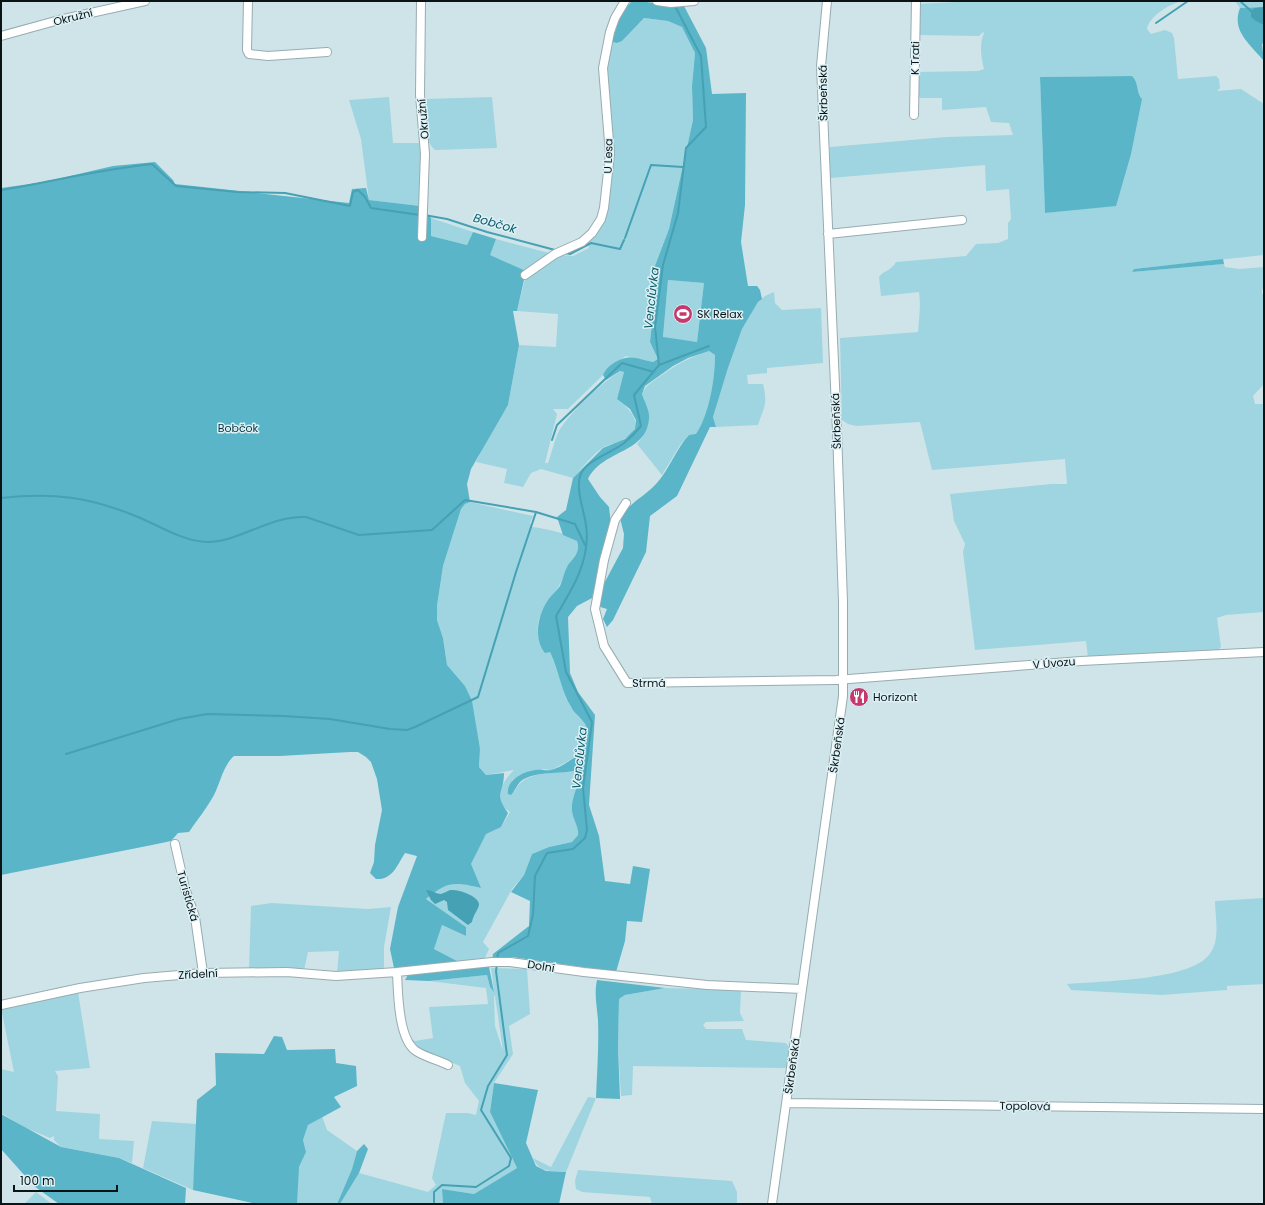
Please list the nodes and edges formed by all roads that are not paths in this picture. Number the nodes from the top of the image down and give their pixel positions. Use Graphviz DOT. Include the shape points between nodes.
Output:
graph roads {
  1 [pos="146,1"];
  2 [pos="248,1"];
  3 [pos="422,1"];
  4 [pos="625,1"];
  5 [pos="657,1"];
  6 [pos="694,1"];
  7 [pos="827,1"];
  8 [pos="916,1"];
  9 [pos="1,36"];
  10 [pos="327,52"];
  11 [pos="914,115"];
  12 [pos="962,220"];
  13 [pos="828,234"];
  14 [pos="422,237"];
  15 [pos="525,274"];
  16 [pos="626,503"];
  17 [pos="1264,652"];
  18 [pos="844,680"];
  19 [pos="175,844"];
  20 [pos="203,972"];
  21 [pos="397,972"];
  22 [pos="802,988"];
  23 [pos="1,1005"];
  24 [pos="448,1065"];
  25 [pos="787,1103"];
  26 [pos="1264,1109"];
  27 [pos="772,1204"];
  1 -- 9 [label="street, Okružní"];
  2 -- 10 [label="street" via="249,54 268,56"];
  3 -- 14 [label="street, Okružní" via="420,95 425,154"];
  4 -- 15 [label="street, U Lesa" via="610,32 603,68 610,154 601,219 582,242 555,254"];
  5 -- 6 [label="street"];
  7 -- 13 [label="street, Škrbeňská" via="821,66"];
  8 -- 11 [label="street, K Trati"];
  12 -- 13 [label="street"];
  13 -- 18 [label="street, Škrbeňská"];
  16 -- 18 [label="street, Strmá" via="615,520 596,609 604,646 627,683"];
  17 -- 18 [label="street, V Úvozu" via="1081,661"];
  18 -- 22 [label="street, Škrbeňská" via="844,696"];
  19 -- 20 [label="street, Turistická" via="195,917"];
  20 -- 21 [label="street, Zřídelní" via="287,972 336,976"];
  20 -- 23 [label="street, Zřídelní" via="80,988"];
  21 -- 22 [label="street, Dolní" via="501,962 707,985"];
  21 -- 24 [label="street" via="398,998 406,1038 416,1051"];
  22 -- 25 [label="street, Škrbeňská"];
  25 -- 26 [label="street, Topolová"];
  25 -- 27 [label="street, Škrbeňská"];
}
